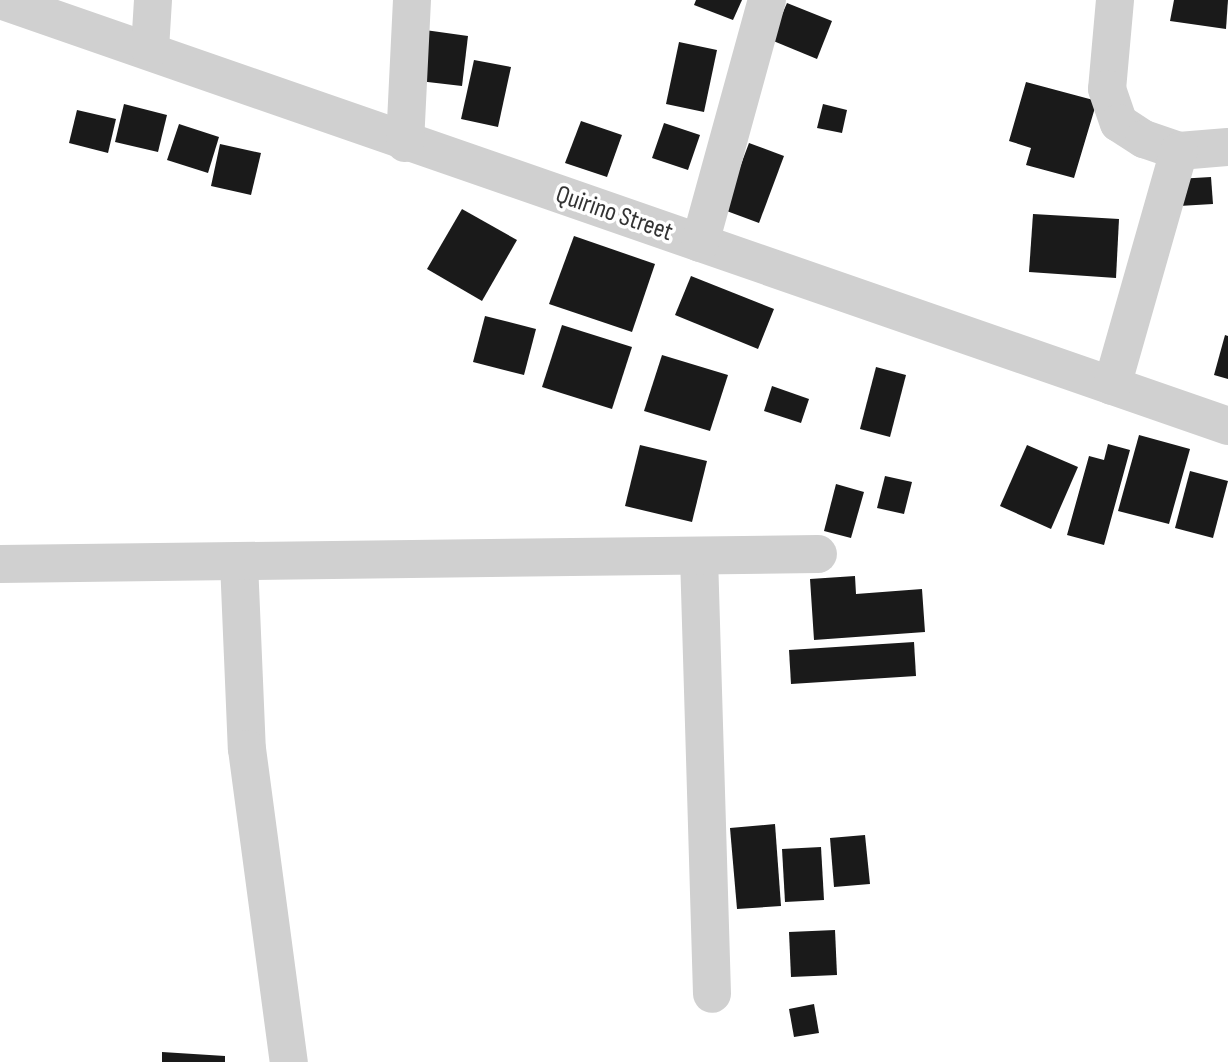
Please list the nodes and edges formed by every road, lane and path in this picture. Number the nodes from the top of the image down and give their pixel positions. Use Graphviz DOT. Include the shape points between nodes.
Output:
graph roads {
  1 [pos="0,0"];
  2 [pos="153,0"];
  3 [pos="412,0"];
  4 [pos="767,0"];
  5 [pos="1115,0"];
  6 [pos="150,49"];
  7 [pos="405,143"];
  8 [pos="1228,147"];
  9 [pos="1179,150"];
  10 [pos="700,243"];
  11 [pos="1112,386"];
  12 [pos="1228,426"];
  13 [pos="818,555"];
  14 [pos="699,556"];
  15 [pos="239,562"];
  16 [pos="0,565"];
  17 [pos="712,994"];
  18 [pos="289,1062"];
  1 -- 6 [label="street, Quirino Street"];
  2 -- 6 [label="street"];
  3 -- 7 [label="street"];
  4 -- 10 [label="street"];
  5 -- 9 [label="street" via="1107,89 1119,123"];
  6 -- 7 [label="street, Quirino Street"];
  7 -- 10 [label="street, Quirino Street"];
  8 -- 9 [label="street"];
  9 -- 11 [label="street"];
  10 -- 11 [label="street, Quirino Street"];
  11 -- 12 [label="street, Quirino Street"];
  13 -- 14 [label="street"];
  14 -- 15 [label="street"];
  14 -- 17 [label="street"];
  15 -- 16 [label="street"];
  15 -- 18 [label="street" via="247,749"];
}
